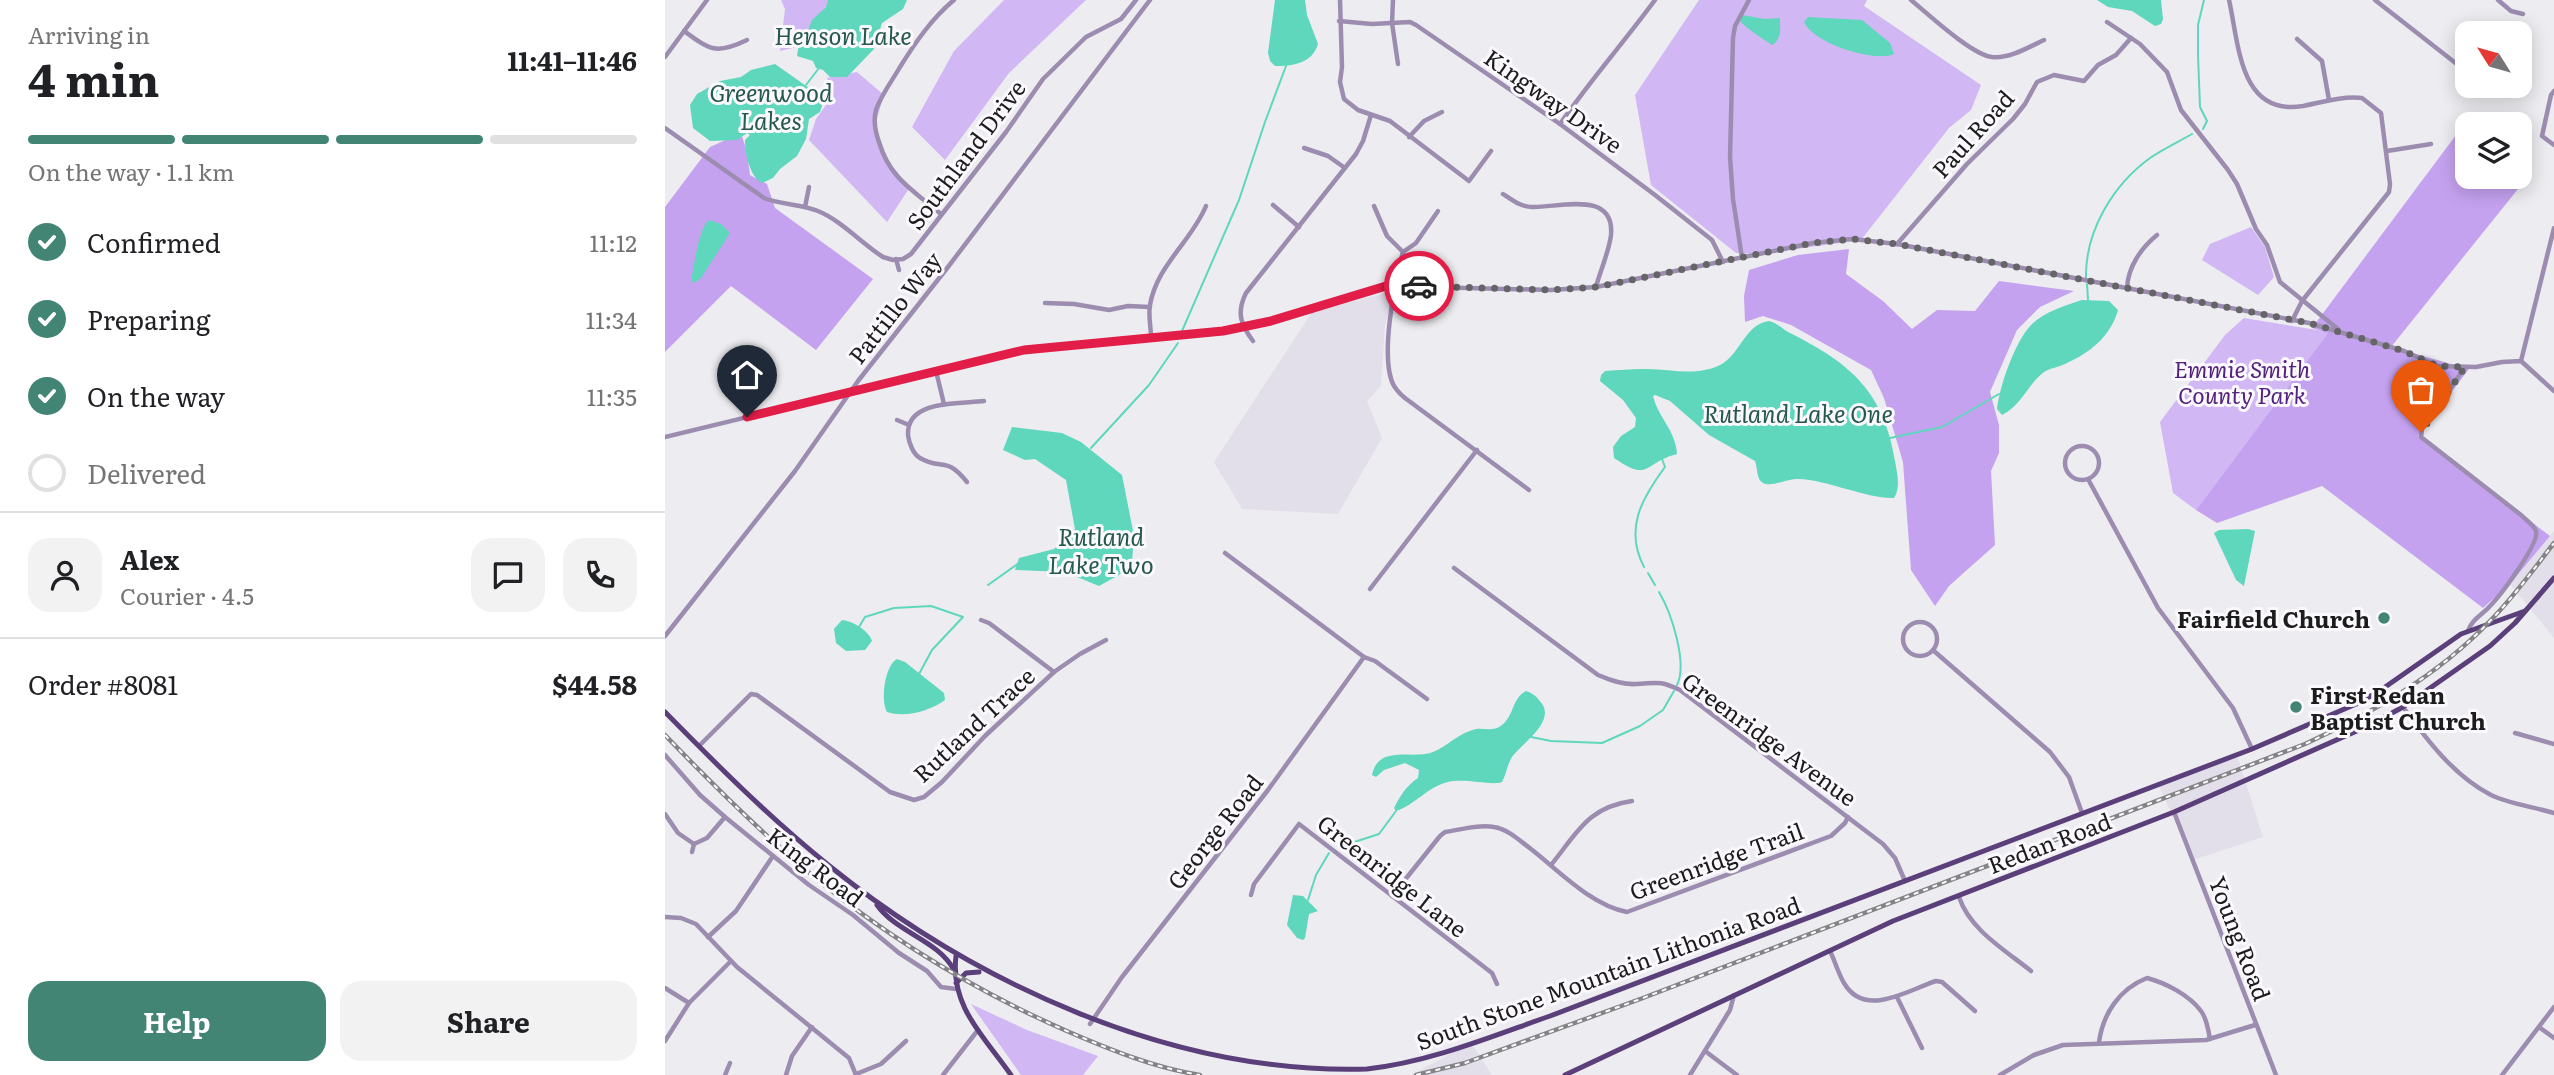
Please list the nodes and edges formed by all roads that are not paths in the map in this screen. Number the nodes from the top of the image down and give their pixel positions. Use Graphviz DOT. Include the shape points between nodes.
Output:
graph roads {
  1 [pos="707,0"];
  2 [pos="954,0"];
  3 [pos="1136,0"];
  4 [pos="1150,0"];
  5 [pos="1340,0"];
  6 [pos="1393,0"];
  7 [pos="1655,0"];
  8 [pos="1749,0"];
  9 [pos="1911,0"];
  10 [pos="2229,0"];
  11 [pos="2375,0"];
  12 [pos="2498,0"];
  13 [pos="2523,14"];
  14 [pos="1339,21"];
  15 [pos="2107,22"];
  16 [pos="1392,23"];
  17 [pos="684,30"];
  18 [pos="2131,38"];
  19 [pos="2297,39"];
  20 [pos="747,40"];
  21 [pos="2044,40"];
  22 [pos="665,57"];
  23 [pos="2455,63"];
  24 [pos="1398,64"];
  25 [pos="2554,91"];
  26 [pos="2329,100"];
  27 [pos="1442,112"];
  28 [pos="1371,115"];
  29 [pos="1560,124"];
  30 [pos="665,128"];
  31 [pos="1409,137"];
  32 [pos="2431,144"];
  33 [pos="2554,145"];
  34 [pos="1304,148"];
  35 [pos="1491,151"];
  36 [pos="2386,151"];
  37 [pos="1345,168"];
  38 [pos="809,187"];
  39 [pos="1503,194"];
  40 [pos="1273,205"];
  41 [pos="1206,206"];
  42 [pos="1374,206"];
  43 [pos="805,207"];
  44 [pos="1438,211"];
  45 [pos="941,214"];
  46 [pos="1299,227"];
  47 [pos="2554,228"];
  48 [pos="2157,235"];
  49 [pos="1897,244"];
  50 [pos="1403,252"];
  51 [pos="1742,258"];
  52 [pos="896,259"];
  53 [pos="1723,262"];
  54 [pos="899,270"];
  55 [pos="1394,285"];
  56 [pos="1596,287"];
  57 [pos="2127,288"];
  58 [pos="2302,301"];
  59 [pos="1045,303"];
  60 [pos="1150,307"];
  61 [pos="2293,321"];
  62 [pos="1242,326"];
  63 [pos="2339,330"];
  64 [pos="1151,338"];
  65 [pos="1253,341"];
  66 [pos="2521,361"];
  67 [pos="2465,367"];
  68 [pos="936,371"];
  69 [pos="2554,391"];
  70 [pos="852,392"];
  71 [pos="984,401"];
  72 [pos="944,404"];
  73 [pos="897,420"];
  74 [pos="909,425"];
  75 [pos="665,437"];
  76 [pos="1477,450"];
  77 [pos="2088,479"];
  78 [pos="967,482"];
  79 [pos="1529,490"];
  80 [pos="1225,553"];
  81 [pos="1454,568"];
  82 [pos="2554,578"];
  83 [pos="1370,589"];
  84 [pos="2525,611"];
  85 [pos="981,620"];
  86 [pos="2468,631"];
  87 [pos="665,636"];
  88 [pos="1106,640"];
  89 [pos="1934,651"];
  90 [pos="1364,657"];
  91 [pos="1055,672"];
  92 [pos="1427,699"];
  93 [pos="2403,707"];
  94 [pos="665,712"];
  95 [pos="2515,733"];
  96 [pos="2554,744"];
  97 [pos="699,746"];
  98 [pos="2252,749"];
  99 [pos="665,755"];
  100 [pos="1632,801"];
  101 [pos="2082,813"];
  102 [pos="2174,813"];
  103 [pos="2554,813"];
  104 [pos="665,814"];
  105 [pos="725,817"];
  106 [pos="1848,817"];
  107 [pos="694,844"];
  108 [pos="692,852"];
  109 [pos="773,856"];
  110 [pos="1552,865"];
  111 [pos="1905,881"];
  112 [pos="1251,895"];
  113 [pos="1392,896"];
  114 [pos="1959,897"];
  115 [pos="873,899"];
  116 [pos="665,917"];
  117 [pos="708,937"];
  118 [pos="1830,951"];
  119 [pos="956,956"];
  120 [pos="731,961"];
  121 [pos="955,971"];
  122 [pos="2031,971"];
  123 [pos="985,972"];
  124 [pos="1497,984"];
  125 [pos="956,986"];
  126 [pos="665,988"];
  127 [pos="1734,995"];
  128 [pos="1897,997"];
  129 [pos="689,1003"];
  130 [pos="2554,1007"];
  131 [pos="1975,1011"];
  132 [pos="1090,1024"];
  133 [pos="2255,1025"];
  134 [pos="812,1027"];
  135 [pos="2539,1027"];
  136 [pos="978,1030"];
  137 [pos="2554,1038"];
  138 [pos="2210,1039"];
  139 [pos="665,1041"];
  140 [pos="906,1041"];
  141 [pos="2099,1042"];
  142 [pos="1146,1045"];
  143 [pos="1922,1048"];
  144 [pos="1705,1051"];
  145 [pos="730,1063"];
  146 [pos="1215,1063"];
  147 [pos="1224,1064"];
  148 [pos="1261,1070"];
  149 [pos="725,1075"];
  150 [pos="786,1075"];
  151 [pos="856,1075"];
  152 [pos="943,1075"];
  153 [pos="1011,1075"];
  154 [pos="1565,1075"];
  155 [pos="1690,1075"];
  156 [pos="1737,1075"];
  157 [pos="2000,1075"];
  158 [pos="2276,1075"];
  159 [pos="2502,1075"];
  1 -- 17 [label="street"];
  2 -- 45 [label="street" via="918,40 882,96 874,122 893,173"];
  3 -- 45 [label="street, Southland Drive" via="1121,19 1086,37 1042,79"];
  4 -- 70 [label="street, Pattillo Way"];
  5 -- 14 [label="street"];
  6 -- 16 [label="street"];
  7 -- 29 [label="street"];
  8 -- 51 [label="street" via="1733,38 1730,125 1733,200"];
  9 -- 21 [label="street" via="1976,52 1992,57"];
  10 -- 26 [label="street" via="2252,88 2279,106"];
  11 -- 23 [label="street"];
  12 -- 13 [label="street"];
  14 -- 16 [label="street, Kingway Drive"];
  14 -- 28 [label="street" via="1342,93 1351,107"];
  15 -- 18 [label="street"];
  16 -- 24 [label="street"];
  16 -- 29 [label="street, Kingway Drive" via="1416,24"];
  17 -- 20 [label="street" via="717,50"];
  17 -- 22 [label="street"];
  18 -- 49 [label="street, Paul Road" via="2084,81 2054,75 2037,82 2013,119"];
  18 -- 58 [label="street" via="2167,72 2181,110 2237,184 2280,282"];
  19 -- 26 [label="street" via="2322,61"];
  25 -- 33 [label="street" via="2542,136"];
  26 -- 36 [label="street" via="2363,98 2377,108"];
  27 -- 31 [label="street" via="1424,121"];
  28 -- 31 [label="street" via="1390,121"];
  28 -- 37 [label="street" via="1363,141"];
  29 -- 53 [label="street, Kingway Drive" via="1708,237"];
  30 -- 43 [label="street" via="764,198"];
  31 -- 35 [label="street" via="1469,181"];
  32 -- 36 [label="street"];
  34 -- 37 [label="street"];
  36 -- 58 [label="street" via="2390,184 2386,198"];
  37 -- 46 [label="street"];
  38 -- 43 [label="street"];
  39 -- 56 [label="street" via="1530,207 1581,204 1603,212 1611,233"];
  40 -- 46 [label="street"];
  41 -- 60 [label="street" via="1163,270"];
  42 -- 50 [label="street" via="1387,236"];
  43 -- 52 [label="street" via="828,216 883,257"];
  44 -- 50 [label="street" via="1416,243"];
  45 -- 52 [label="street, Southland Drive" via="911,254"];
  46 -- 62 [label="street" via="1246,293"];
  47 -- 66 [label="street"];
  48 -- 57 [label="street" via="2139,254"];
  49 -- 51 [label="street" via="1852,239"];
  49 -- 57 [label="street"];
  50 -- 55 [label="street"];
  51 -- 53 [label="street"];
  52 -- 54 [label="street"];
  53 -- 56 [label="street"];
  55 -- 56 [label="street"];
  55 -- 62 [label="street"];
  55 -- 76 [label="street" via="1388,359 1394,386"];
  57 -- 61 [label="street"];
  58 -- 61 [label="street"];
  58 -- 63 [label="street"];
  59 -- 60 [label="street" via="1109,310"];
  60 -- 64 [label="street"];
  61 -- 63 [label="street"];
  62 -- 64 [label="street"];
  62 -- 65 [label="street"];
  63 -- 67 [label="street" via="2437,366"];
  64 -- 68 [label="street" via="1024,350"];
  66 -- 67 [label="street"];
  66 -- 69 [label="street"];
  67 -- 86 [label="street" via="2421,437 2521,515 2536,528 2537,536 2497,599"];
  68 -- 70 [label="street"];
  68 -- 72 [label="street"];
  70 -- 75 [label="street"];
  70 -- 87 [label="street, Pattillo Way"];
  71 -- 72 [label="street"];
  72 -- 74 [label="street" via="927,407"];
  73 -- 74 [label="street"];
  74 -- 78 [label="street" via="917,456 949,465"];
  76 -- 79 [label="street"];
  76 -- 83 [label="street"];
  77 -- 77 [label="street" via="2099,467 2097,456 2078,447 2066,458 2066,469 2073,478"];
  77 -- 98 [label="street" via="2158,608 2233,708"];
  80 -- 90 [label="street"];
  81 -- 106 [label="street, Greenridge Avenue" via="1598,675 1635,684 1654,681 1680,690"];
  82 -- 84 [label="main road, South Stone Mountain Lithonia Road"];
  84 -- 86 [label="main road, South Stone Mountain Lithonia Road"];
  84 -- 93 [label="main road, Redan Road" via="2490,646"];
  85 -- 91 [label="street"];
  86 -- 98 [label="main road, South Stone Mountain Lithonia Road" via="2378,692"];
  88 -- 91 [label="street, Rutland Trace"];
  89 -- 89 [label="street" via="1937,635 1933,628 1921,621 1909,626 1902,640 1908,651 1918,656"];
  89 -- 101 [label="street" via="2050,752 2069,777"];
  90 -- 92 [label="street"];
  90 -- 132 [label="street, George Road"];
  91 -- 97 [label="street, Rutland Trace" via="942,782 914,800 890,792 757,695 751,694"];
  93 -- 102 [label="main road, Redan Road"];
  93 -- 103 [label="street" via="2437,753 2481,788"];
  94 -- 97 [label="main road"];
  95 -- 96 [label="street"];
  97 -- 115 [label="main road" via="778,822"];
  98 -- 101 [label="main road, South Stone Mountain Lithonia Road"];
  99 -- 105 [label="street, King Road"];
  100 -- 110 [label="street" via="1600,810"];
  101 -- 111 [label="main road, South Stone Mountain Lithonia Road"];
  102 -- 114 [label="main road, Redan Road"];
  102 -- 133 [label="street, Young Road"];
  104 -- 107 [label="street" via="678,833"];
  105 -- 107 [label="street" via="707,838"];
  105 -- 109 [label="street, King Road"];
  106 -- 110 [label="street, Greenridge Trail" via="1831,836 1627,912 1613,909"];
  106 -- 111 [label="street, Greenridge Avenue" via="1883,844"];
  107 -- 108 [label="street"];
  109 -- 117 [label="street" via="736,911"];
  109 -- 125 [label="street, King Road" via="927,971 941,987"];
  110 -- 113 [label="street, Greenridge Trail" via="1497,827 1445,832"];
  111 -- 148 [label="main road, South Stone Mountain Lithonia Road" via="1434,1056 1349,1071"];
  112 -- 113 [label="street, Greenridge Lane" via="1254,884 1299,824"];
  113 -- 124 [label="street, Greenridge Lane" via="1492,973"];
  114 -- 118 [label="main road, Redan Road" via="1893,920"];
  114 -- 122 [label="street" via="1978,928"];
  115 -- 119 [label="main road"];
  115 -- 121 [label="main road" via="896,923 947,957"];
  116 -- 117 [label="street" via="691,921"];
  117 -- 120 [label="street"];
  118 -- 127 [label="main road, Redan Road"];
  118 -- 128 [label="street" via="1853,993 1870,1000"];
  119 -- 121 [label="main road"];
  119 -- 123 [label="main road"];
  120 -- 129 [label="street"];
  120 -- 134 [label="street"];
  121 -- 125 [label="main road"];
  123 -- 125 [label="main road" via="972,971"];
  123 -- 132 [label="main road"];
  125 -- 136 [label="main road"];
  126 -- 129 [label="street"];
  127 -- 144 [label="street"];
  127 -- 154 [label="main road, Redan Road"];
  128 -- 131 [label="street" via="1942,982"];
  128 -- 143 [label="street"];
  129 -- 139 [label="street"];
  130 -- 135 [label="street"];
  132 -- 142 [label="main road"];
  133 -- 138 [label="street"];
  133 -- 158 [label="street, Young Road"];
  134 -- 150 [label="street" via="792,1056"];
  134 -- 151 [label="street" via="849,1058"];
  135 -- 137 [label="street"];
  135 -- 159 [label="street"];
  136 -- 152 [label="street"];
  136 -- 153 [label="main road"];
  138 -- 141 [label="street"];
  138 -- 141 [label="street" via="2200,1010 2169,986 2147,978 2115,1001"];
  140 -- 151 [label="street" via="881,1064"];
  141 -- 157 [label="street" via="2045,1050"];
  144 -- 155 [label="street"];
  144 -- 156 [label="street"];
  145 -- 149 [label="street"];
  146 -- 147 [label="main road"];
}
